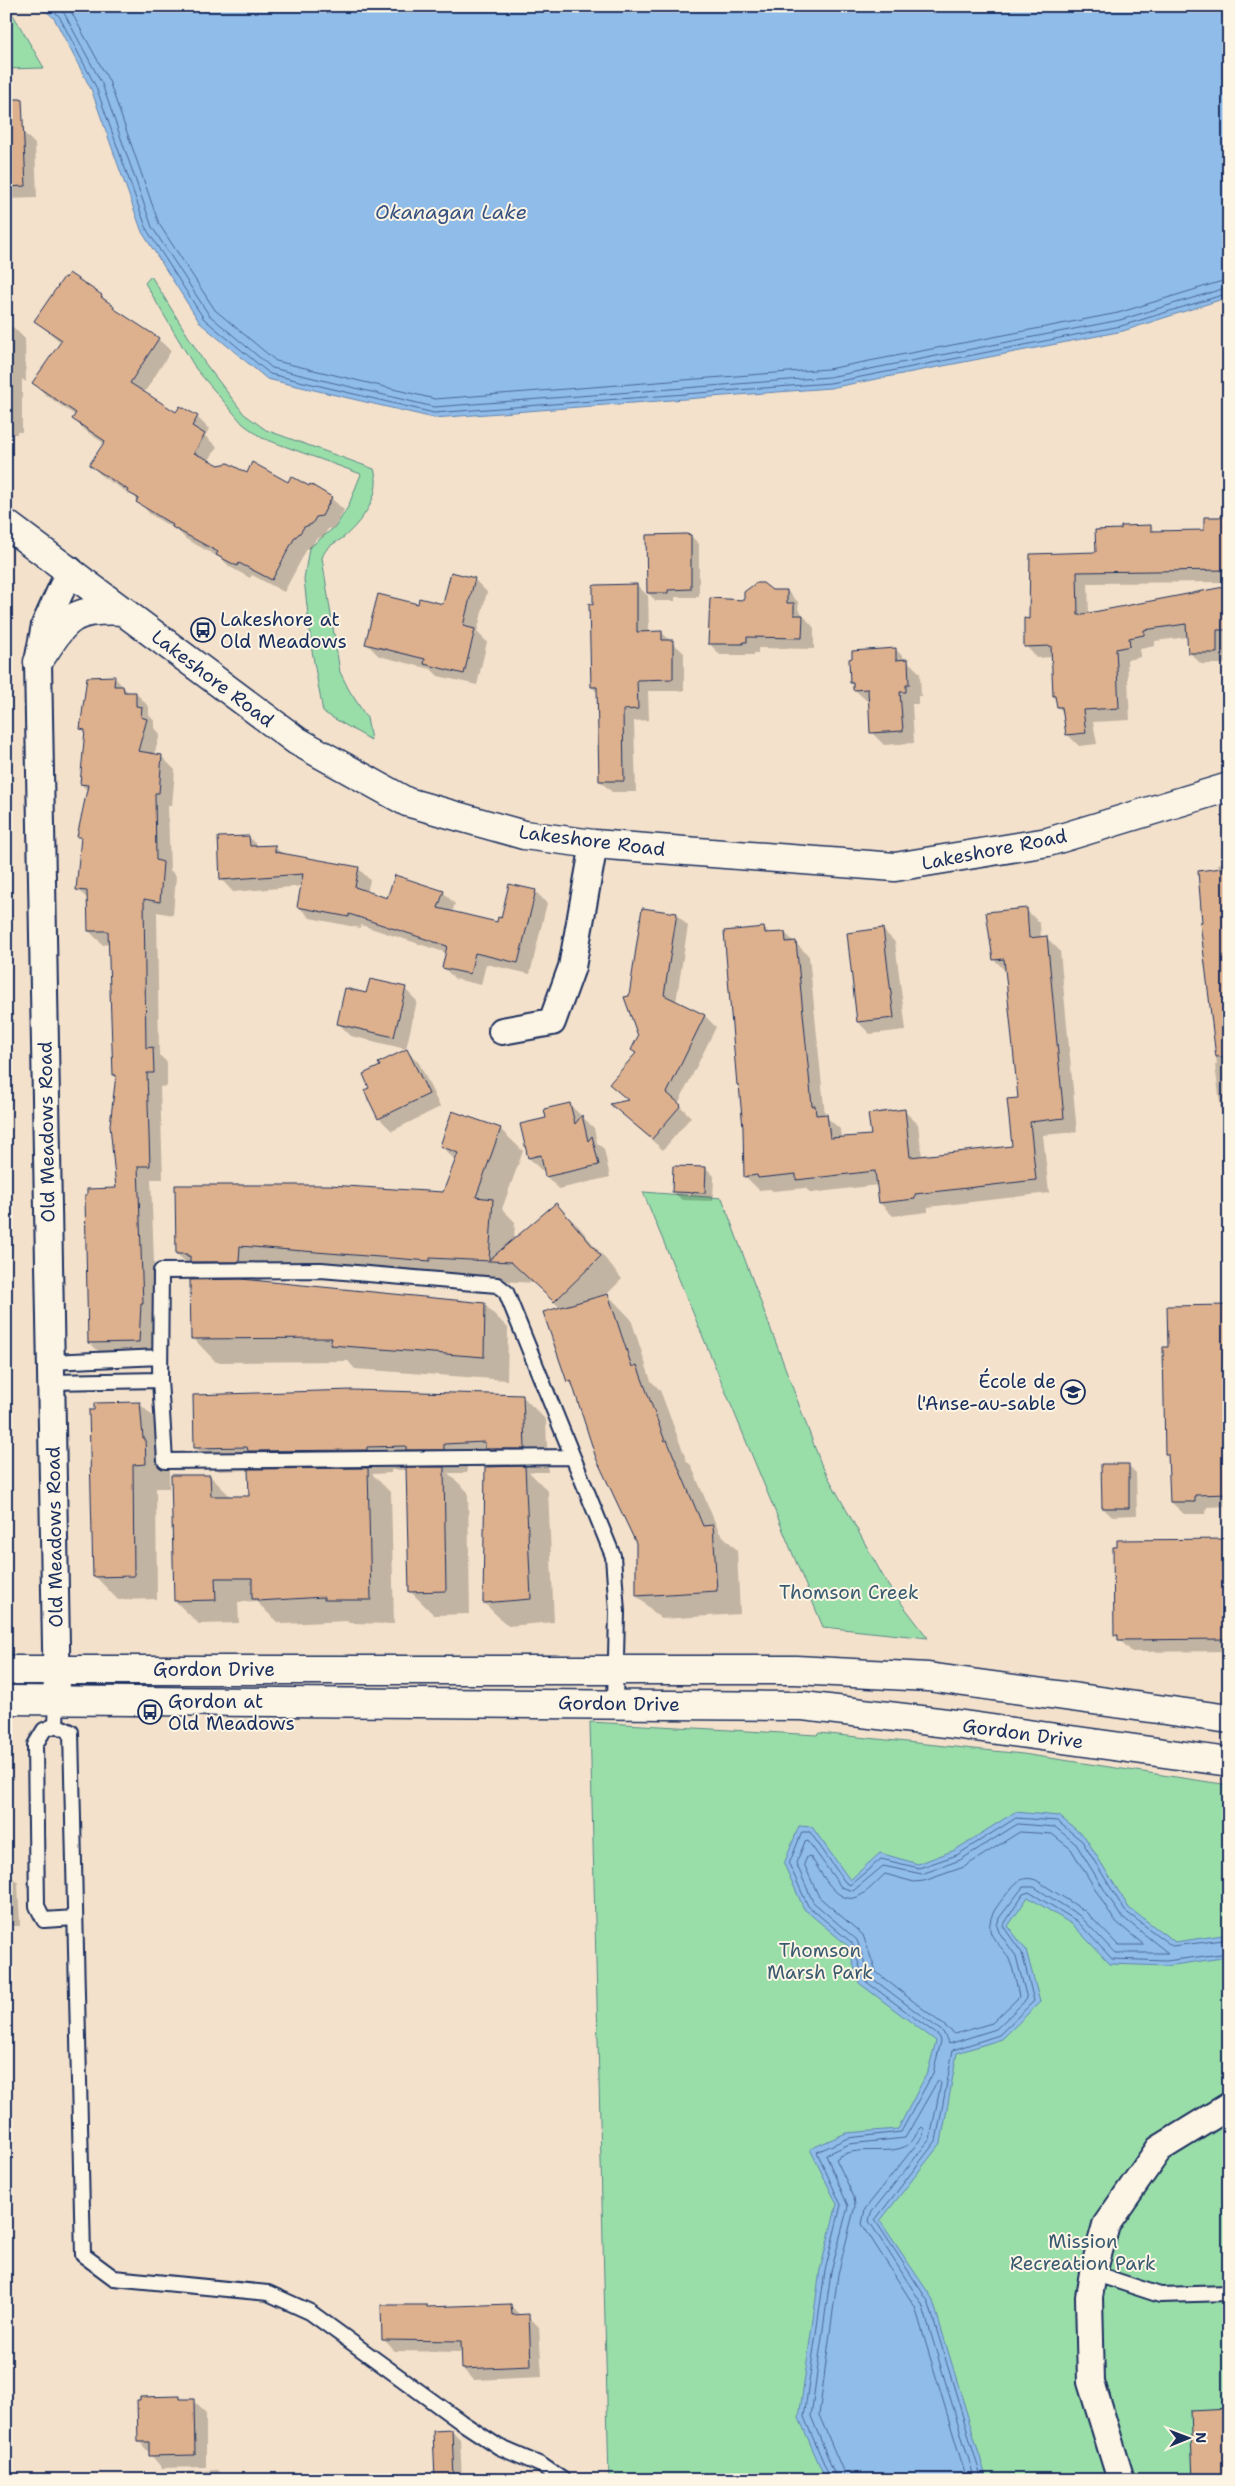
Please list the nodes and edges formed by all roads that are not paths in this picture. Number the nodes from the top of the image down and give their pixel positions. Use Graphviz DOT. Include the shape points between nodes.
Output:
graph roads {
  1 [pos="6,524"];
  2 [pos="70,570"];
  3 [pos="124,611"];
  4 [pos="38,662"];
  5 [pos="1229,787"];
  6 [pos="594,844"];
  7 [pos="502,1031"];
  8 [pos="160,1358"];
  9 [pos="51,1372"];
  10 [pos="160,1380"];
  11 [pos="573,1457"];
  12 [pos="56,1669"];
  13 [pos="614,1669"];
  14 [pos="6,1670"];
  15 [pos="6,1700"];
  16 [pos="615,1703"];
  17 [pos="57,1712"];
  18 [pos="1229,1719"];
  19 [pos="1229,1762"];
  20 [pos="75,1918"];
  21 [pos="1229,2106"];
  22 [pos="1093,2273"];
  23 [pos="1229,2293"];
  24 [pos="563,2480"];
  25 [pos="1120,2480"];
  1 -- 2 [label="main road, Lakeshore Road"];
  2 -- 3 [label="main road, Lakeshore Road"];
  2 -- 4 [label="street, Old Meadows Road" via="45,625"];
  3 -- 4 [label="main road" via="96,610 76,615 59,630"];
  3 -- 6 [label="main road, Lakeshore Road" via="297,741 408,802 524,835"];
  4 -- 9 [label="street, Old Meadows Road"];
  5 -- 6 [label="main road, Lakeshore Road" via="1048,842 895,867"];
  6 -- 7 [label="street" via="572,967 552,1022"];
  8 -- 9 [label="lane"];
  8 -- 10 [label="lane"];
  8 -- 11 [label="lane" via="160,1271 321,1270 497,1285 506,1292"];
  9 -- 10 [label="lane"];
  9 -- 12 [label="street, Old Meadows Road"];
  10 -- 11 [label="lane" via="165,1461"];
  11 -- 13 [label="lane" via="614,1556 617,1612"];
  12 -- 13 [label="main road, Gordon Drive"];
  12 -- 14 [label="main road, Gordon Drive"];
  12 -- 17 [label="street, Old Meadows Road"];
  13 -- 16 [label="lane"];
  13 -- 18 [label="main road, Gordon Drive" via="796,1670 928,1677"];
  15 -- 17 [label="main road, Gordon Drive"];
  16 -- 17 [label="main road, Gordon Drive"];
  16 -- 19 [label="main road, Gordon Drive" via="803,1706"];
  17 -- 20 [label="lane" via="71,1732"];
  17 -- 20 [label="lane" via="35,1744 37,1906 44,1920"];
  20 -- 24 [label="lane" via="83,2255 114,2278 268,2293 310,2312 461,2422 499,2447"];
  21 -- 22 [label="street" via="1159,2149 1106,2225"];
  22 -- 23 [label="lane" via="1160,2295"];
  22 -- 25 [label="street" via="1089,2297 1091,2382"];
}
